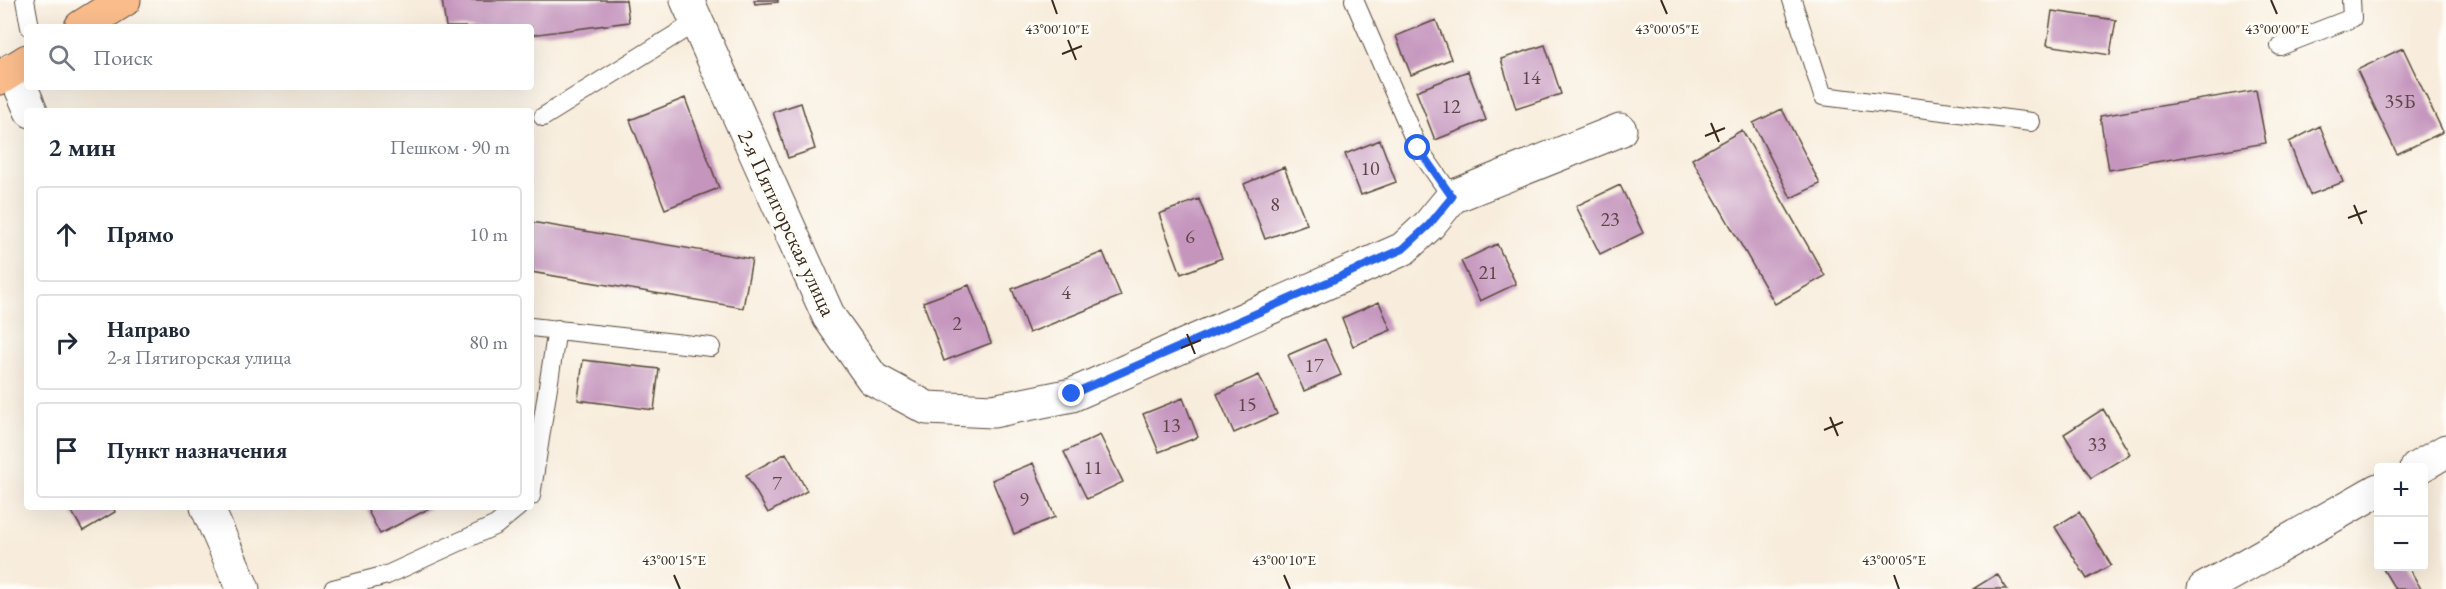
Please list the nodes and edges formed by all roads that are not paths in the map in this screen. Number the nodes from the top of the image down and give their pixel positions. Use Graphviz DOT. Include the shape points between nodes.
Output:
graph roads {
  1 [pos="25,0"];
  2 [pos="124,0"];
  3 [pos="1354,0"];
  4 [pos="1792,0"];
  5 [pos="2351,0"];
  6 [pos="691,11"];
  7 [pos="29,24"];
  8 [pos="86,24"];
  9 [pos="2280,46"];
  10 [pos="13,69"];
  11 [pos="30,108"];
  12 [pos="543,117"];
  13 [pos="2031,122"];
  14 [pos="1620,130"];
  15 [pos="1452,197"];
  16 [pos="534,327"];
  17 [pos="556,329"];
  18 [pos="711,346"];
  19 [pos="2446,451"];
  20 [pos="2426,463"];
  21 [pos="534,476"];
  22 [pos="2374,493"];
  23 [pos="208,510"];
  24 [pos="514,510"];
  25 [pos="243,589"];
  26 [pos="333,589"];
  27 [pos="2204,589"];
  1 -- 7 [label="lane"];
  2 -- 8 [label="main road"];
  3 -- 15 [label="lane" via="1418,148"];
  4 -- 13 [label="lane" via="1823,96"];
  5 -- 9 [label="lane" via="2352,18"];
  6 -- 12 [label="lane"];
  6 -- 15 [label="street, 2-я Пятигорская улица" via="829,317 873,379 927,408 993,411 1072,394 1403,249"];
  10 -- 11 [label="street"];
  14 -- 15 [label="street, 2-я Пятигорская улица"];
  16 -- 17 [label="lane"];
  17 -- 18 [label="lane"];
  17 -- 21 [label="lane"];
  19 -- 20 [label="street"];
  22 -- 27 [label="street"];
  23 -- 25 [label="street"];
  24 -- 26 [label="lane" via="496,525 387,576"];
}
